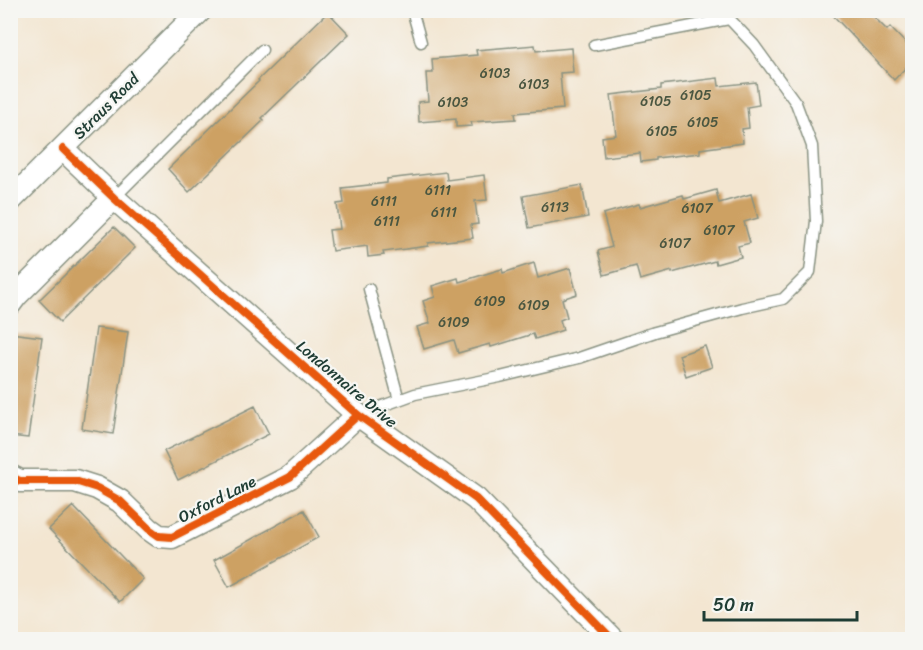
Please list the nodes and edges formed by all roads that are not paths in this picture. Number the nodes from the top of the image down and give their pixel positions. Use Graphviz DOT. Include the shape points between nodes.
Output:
graph roads {
  1 [pos="201,10"];
  2 [pos="412,10"];
  3 [pos="721,10"];
  4 [pos="729,19"];
  5 [pos="421,42"];
  6 [pos="594,45"];
  7 [pos="262,50"];
  8 [pos="63,148"];
  9 [pos="114,198"];
  10 [pos="10,201"];
  11 [pos="369,289"];
  12 [pos="10,304"];
  13 [pos="399,400"];
  14 [pos="358,415"];
  15 [pos="10,476"];
  16 [pos="613,639"];
  1 -- 8 [label="street, Straus Road"];
  2 -- 5 [label="lane"];
  3 -- 4 [label="lane"];
  4 -- 6 [label="lane"];
  4 -- 13 [label="lane" via="754,45 796,103 812,146 816,221 810,272 783,298 655,332 579,358"];
  7 -- 9 [label="lane"];
  8 -- 9 [label="street, Londonnaire Drive"];
  8 -- 10 [label="street, Straus Road"];
  9 -- 12 [label="street"];
  9 -- 14 [label="street, Londonnaire Drive"];
  11 -- 13 [label="lane"];
  13 -- 14 [label="lane"];
  14 -- 15 [label="street, Oxford Lane" via="290,477 172,537 159,536 120,501 97,488 75,481 20,481"];
  14 -- 16 [label="street, Londonnaire Drive" via="476,499"];
}
